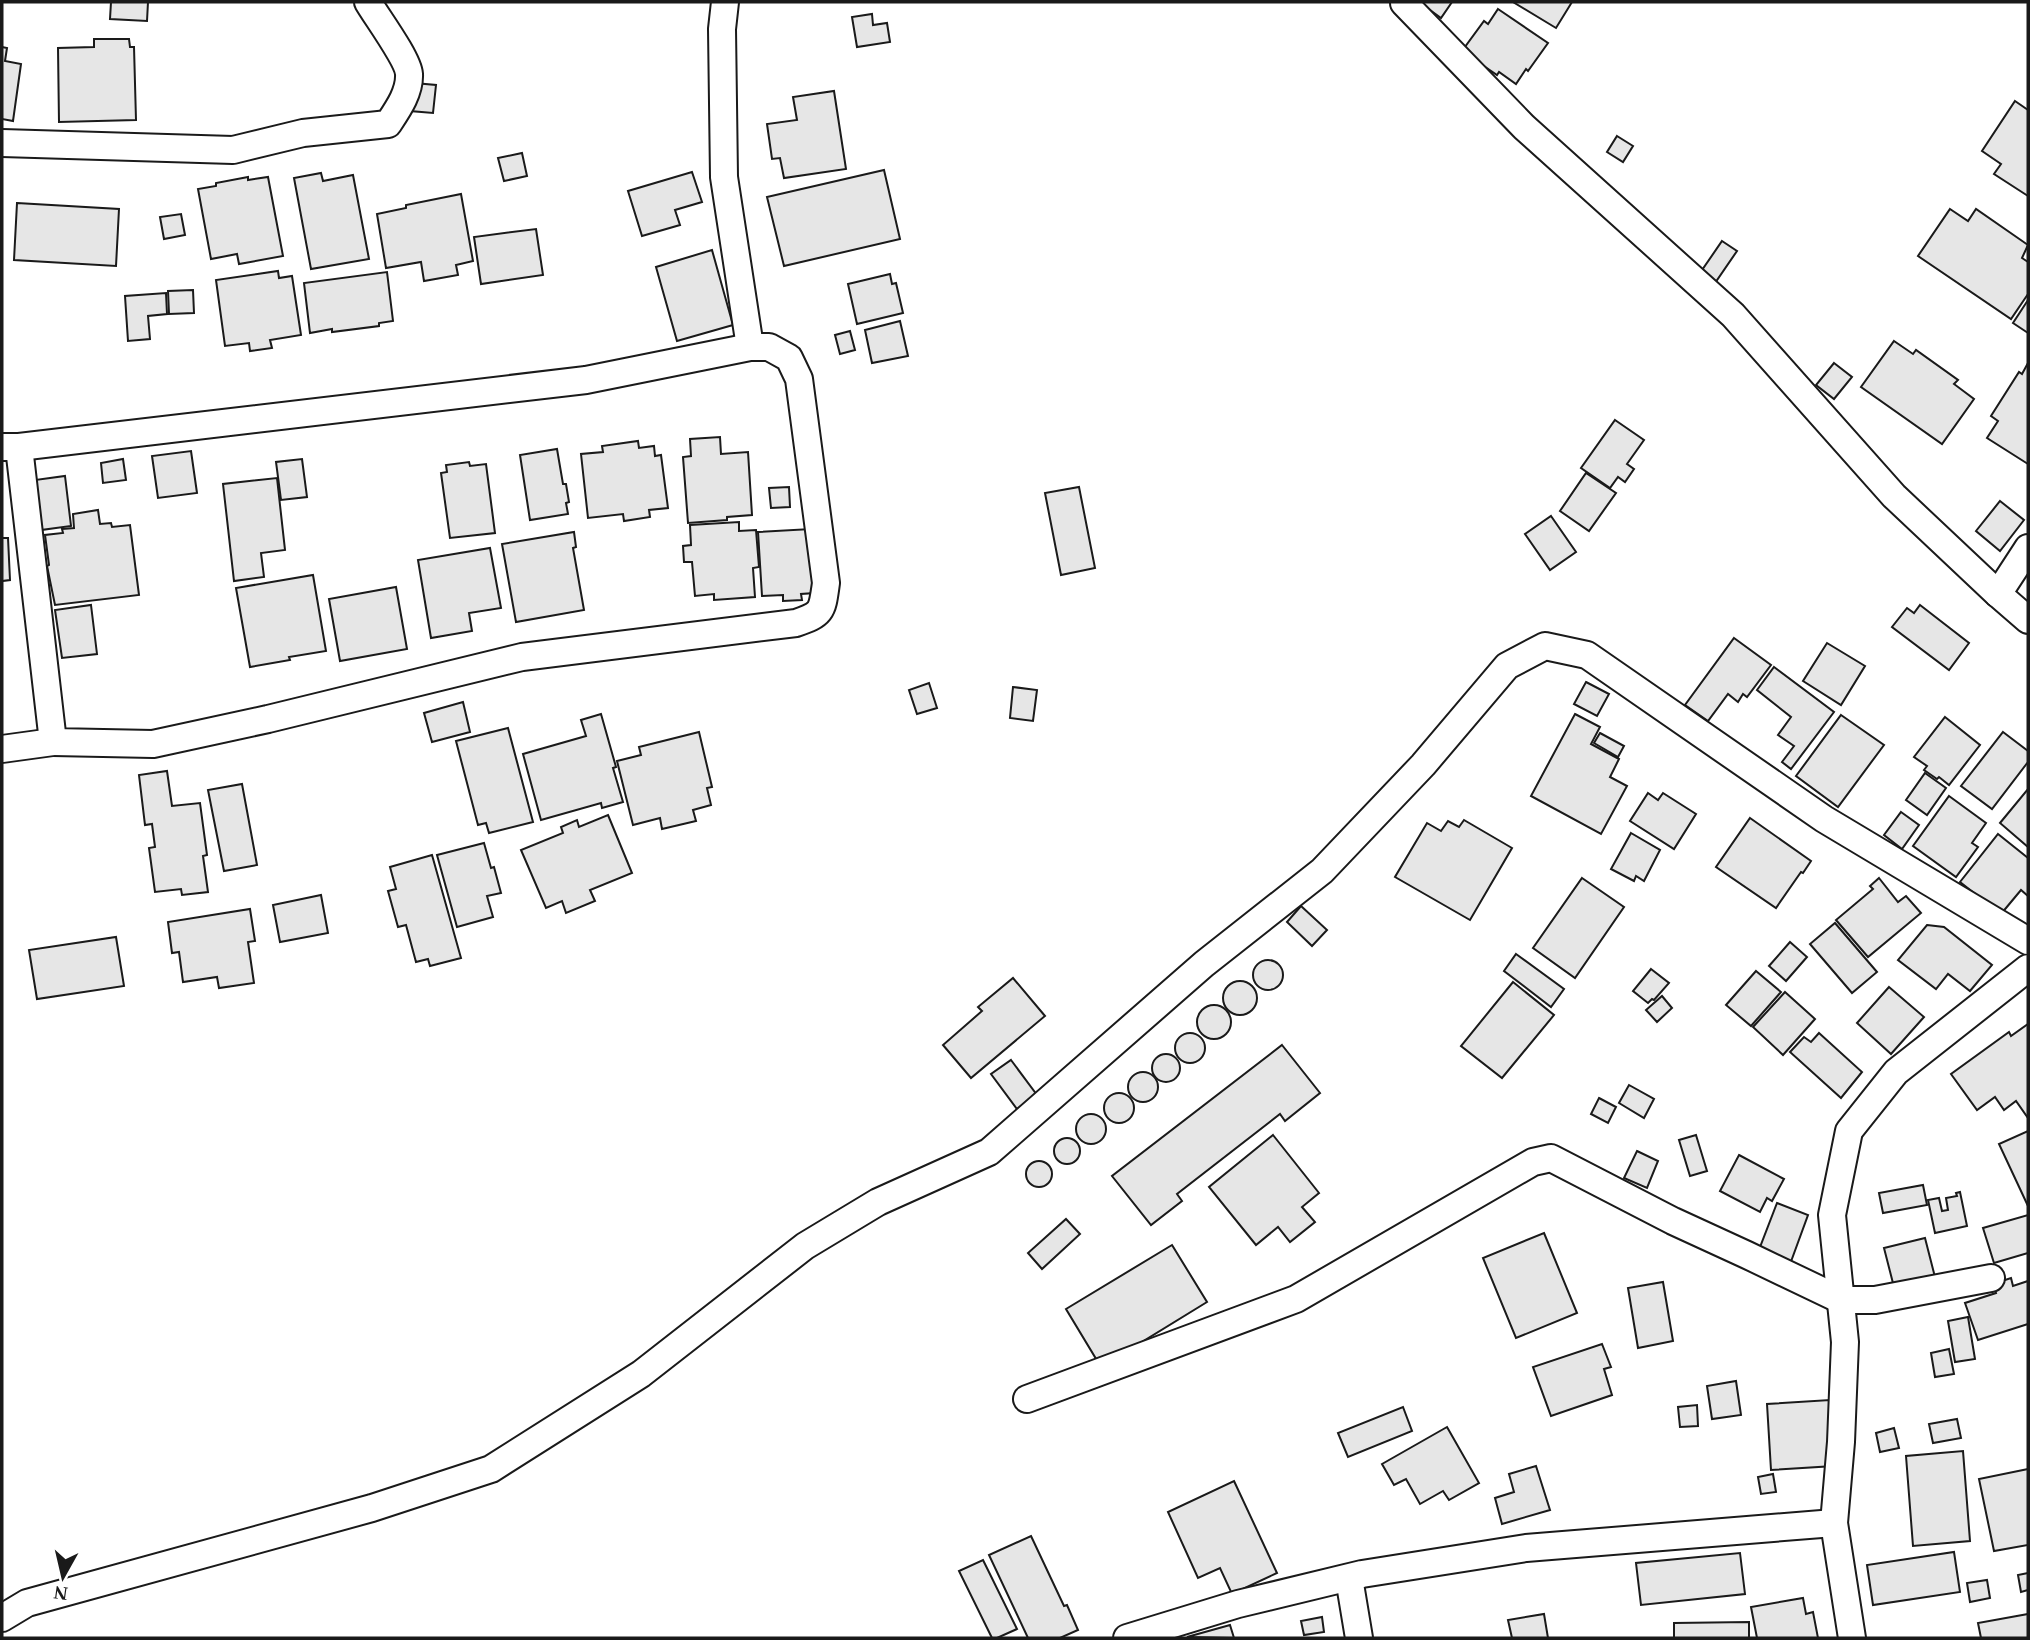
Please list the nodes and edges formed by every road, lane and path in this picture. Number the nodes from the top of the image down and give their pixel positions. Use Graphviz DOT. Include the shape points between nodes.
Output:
graph roads {
  1 [pos="368,2"];
  2 [pos="725,2"];
  3 [pos="1404,3"];
  4 [pos="2,143"];
  5 [pos="750,347"];
  6 [pos="11,447"];
  7 [pos="2028,548"];
  8 [pos="1998,594"];
  9 [pos="2028,620"];
  10 [pos="53,742"];
  11 [pos="2,749"];
  12 [pos="2028,941"];
  13 [pos="2028,968"];
  14 [pos="1991,1278"];
  15 [pos="1841,1300"];
  16 [pos="1027,1399"];
  17 [pos="1835,1523"];
  18 [pos="1349,1578"];
  19 [pos="2,1618"];
  20 [pos="1127,1638"];
  21 [pos="1359,1638"];
  22 [pos="1852,1638"];
  1 -- 4 [label="street" via="409,72 403,102 388,124 303,133 233,150"];
  2 -- 5 [label="street" via="723,177"];
  3 -- 8 [label="street" via="1524,127 1733,315 1894,496"];
  5 -- 6 [label="street" via="586,380"];
  5 -- 10 [label="street" via="769,347 789,358 799,379 826,583 823,606 815,617 522,657 153,744"];
  6 -- 10 [label="street"];
  7 -- 8 [label="street"];
  8 -- 9 [label="street"];
  10 -- 11 [label="street"];
  12 -- 19 [label="street" via="1824,819 1587,655 1545,646 1507,666 1423,765 1322,872 1204,964 989,1152 878,1202 805,1246 641,1374 491,1469 372,1508 27,1603"];
  13 -- 15 [label="street" via="1896,1072 1849,1131 1832,1216"];
  14 -- 15 [label="street" via="1875,1300"];
  15 -- 16 [label="street" via="1673,1222 1551,1158 1533,1162 1296,1299"];
  15 -- 17 [label="street" via="1845,1342"];
  17 -- 18 [label="street" via="1526,1548"];
  17 -- 22 [label="street"];
  18 -- 20 [label="street" via="1238,1604"];
  18 -- 21 [label="street"];
}
